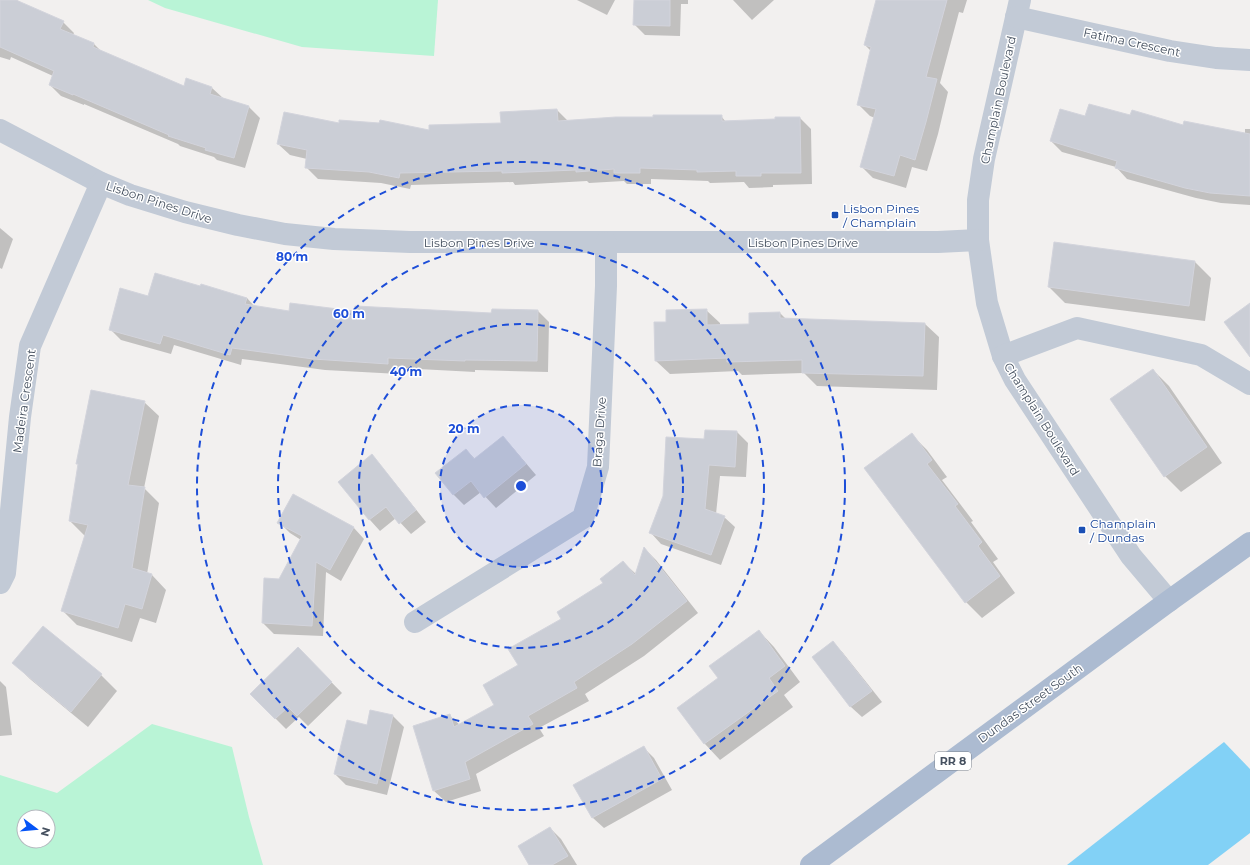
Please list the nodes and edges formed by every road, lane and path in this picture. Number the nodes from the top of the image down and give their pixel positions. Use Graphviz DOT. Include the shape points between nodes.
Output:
graph roads {
  1 [pos="1018,8"];
  2 [pos="1250,60"];
  3 [pos="0,130"];
  4 [pos="101,183"];
  5 [pos="978,240"];
  6 [pos="606,243"];
  7 [pos="1003,356"];
  8 [pos="1250,384"];
  9 [pos="1250,543"];
  10 [pos="0,583"];
  11 [pos="1169,601"];
  12 [pos="415,622"];
  13 [pos="812,865"];
  1 -- 2 [label="street, Fatima Crescent" via="1170,52"];
  1 -- 5 [label="street, Champlain Boulevard" via="984,159 978,200"];
  3 -- 4 [label="street, Lisbon Pines Drive"];
  4 -- 6 [label="street, Lisbon Pines Drive" via="185,212 238,226 286,234 334,239 402,241"];
  4 -- 10 [label="street, Madeira Crescent" via="30,346 20,417 6,573"];
  5 -- 6 [label="street, Lisbon Pines Drive"];
  5 -- 7 [label="street, Champlain Boulevard" via="987,303"];
  6 -- 12 [label="street, Braga Drive" via="598,467 583,518"];
  7 -- 8 [label="street" via="1077,328 1201,355"];
  7 -- 11 [label="street, Champlain Boulevard" via="1015,380 1131,556"];
  9 -- 11 [label="main road, Dundas Street South / RR 8"];
  11 -- 13 [label="main road, Dundas Street South / RR 8"];
}
